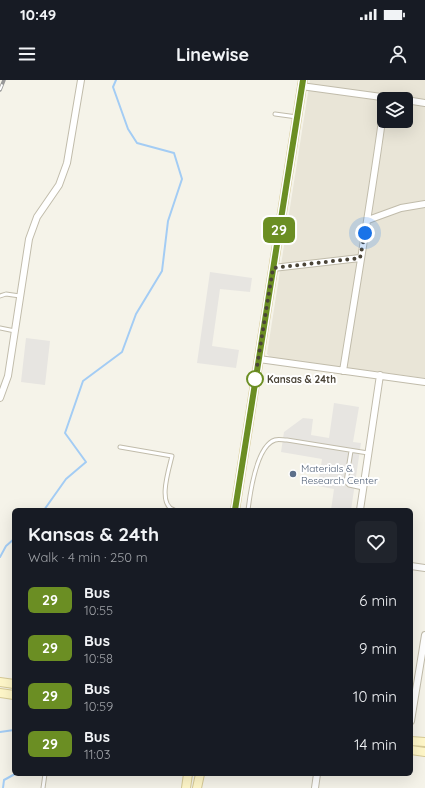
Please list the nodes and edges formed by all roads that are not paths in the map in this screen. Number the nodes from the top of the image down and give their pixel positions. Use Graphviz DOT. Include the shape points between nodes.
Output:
graph roads {
  1 [pos="82,80"];
  2 [pos="302,83"];
  3 [pos="377,97"];
  4 [pos="413,101"];
  5 [pos="425,103"];
  6 [pos="275,114"];
  7 [pos="296,117"];
  8 [pos="381,128"];
  9 [pos="425,204"];
  10 [pos="368,220"];
  11 [pos="360,258"];
  12 [pos="273,268"];
  13 [pos="0,296"];
  14 [pos="20,296"];
  15 [pos="0,328"];
  16 [pos="15,330"];
  17 [pos="258,359"];
  18 [pos="343,371"];
  19 [pos="380,375"];
  20 [pos="425,382"];
  21 [pos="0,398"];
  22 [pos="120,447"];
  23 [pos="351,451"];
  24 [pos="368,454"];
  25 [pos="363,488"];
  26 [pos="171,508"];
  27 [pos="235,508"];
  28 [pos="248,508"];
  29 [pos="360,508"];
  30 [pos="413,566"];
  31 [pos="425,568"];
  32 [pos="425,635"];
  33 [pos="0,682"];
  34 [pos="12,684"];
  35 [pos="0,694"];
  36 [pos="12,695"];
  37 [pos="413,709"];
  38 [pos="413,741"];
  39 [pos="425,742"];
  40 [pos="413,750"];
  41 [pos="425,752"];
  42 [pos="45,776"];
  43 [pos="188,776"];
  44 [pos="200,776"];
  45 [pos="317,776"];
  46 [pos="43,788"];
  47 [pos="186,788"];
  48 [pos="197,788"];
  49 [pos="315,788"];
  1 -- 14 [label="street" via="67,163 59,184 32,228"];
  2 -- 3 [label="street"];
  2 -- 7 [label="main road"];
  4 -- 5 [label="street"];
  6 -- 7 [label="lane"];
  7 -- 12 [label="main road"];
  8 -- 10 [label="street"];
  9 -- 10 [label="street" via="396,210"];
  10 -- 11 [label="street"];
  11 -- 12 [label="street"];
  11 -- 18 [label="street"];
  12 -- 17 [label="main road"];
  13 -- 14 [label="lane"];
  14 -- 16 [label="street"];
  15 -- 16 [label="lane"];
  16 -- 21 [label="street" via="8,376"];
  17 -- 18 [label="street"];
  17 -- 27 [label="main road"];
  18 -- 19 [label="street"];
  19 -- 20 [label="street"];
  19 -- 24 [label="street"];
  22 -- 26 [label="lane" via="172,456 164,497 166,504"];
  23 -- 24 [label="lane"];
  23 -- 25 [label="lane" via="346,482"];
  23 -- 28 [label="lane" via="274,440 268,445 257,464"];
  24 -- 25 [label="street"];
  25 -- 29 [label="street"];
  30 -- 31 [label="street"];
  32 -- 37 [label="street"];
  33 -- 34 [label="main road"];
  35 -- 36 [label="main road"];
  38 -- 39 [label="main road"];
  40 -- 41 [label="main road"];
  42 -- 46 [label="lane"];
  43 -- 47 [label="main road"];
  44 -- 48 [label="main road"];
  45 -- 49 [label="street"];
}
